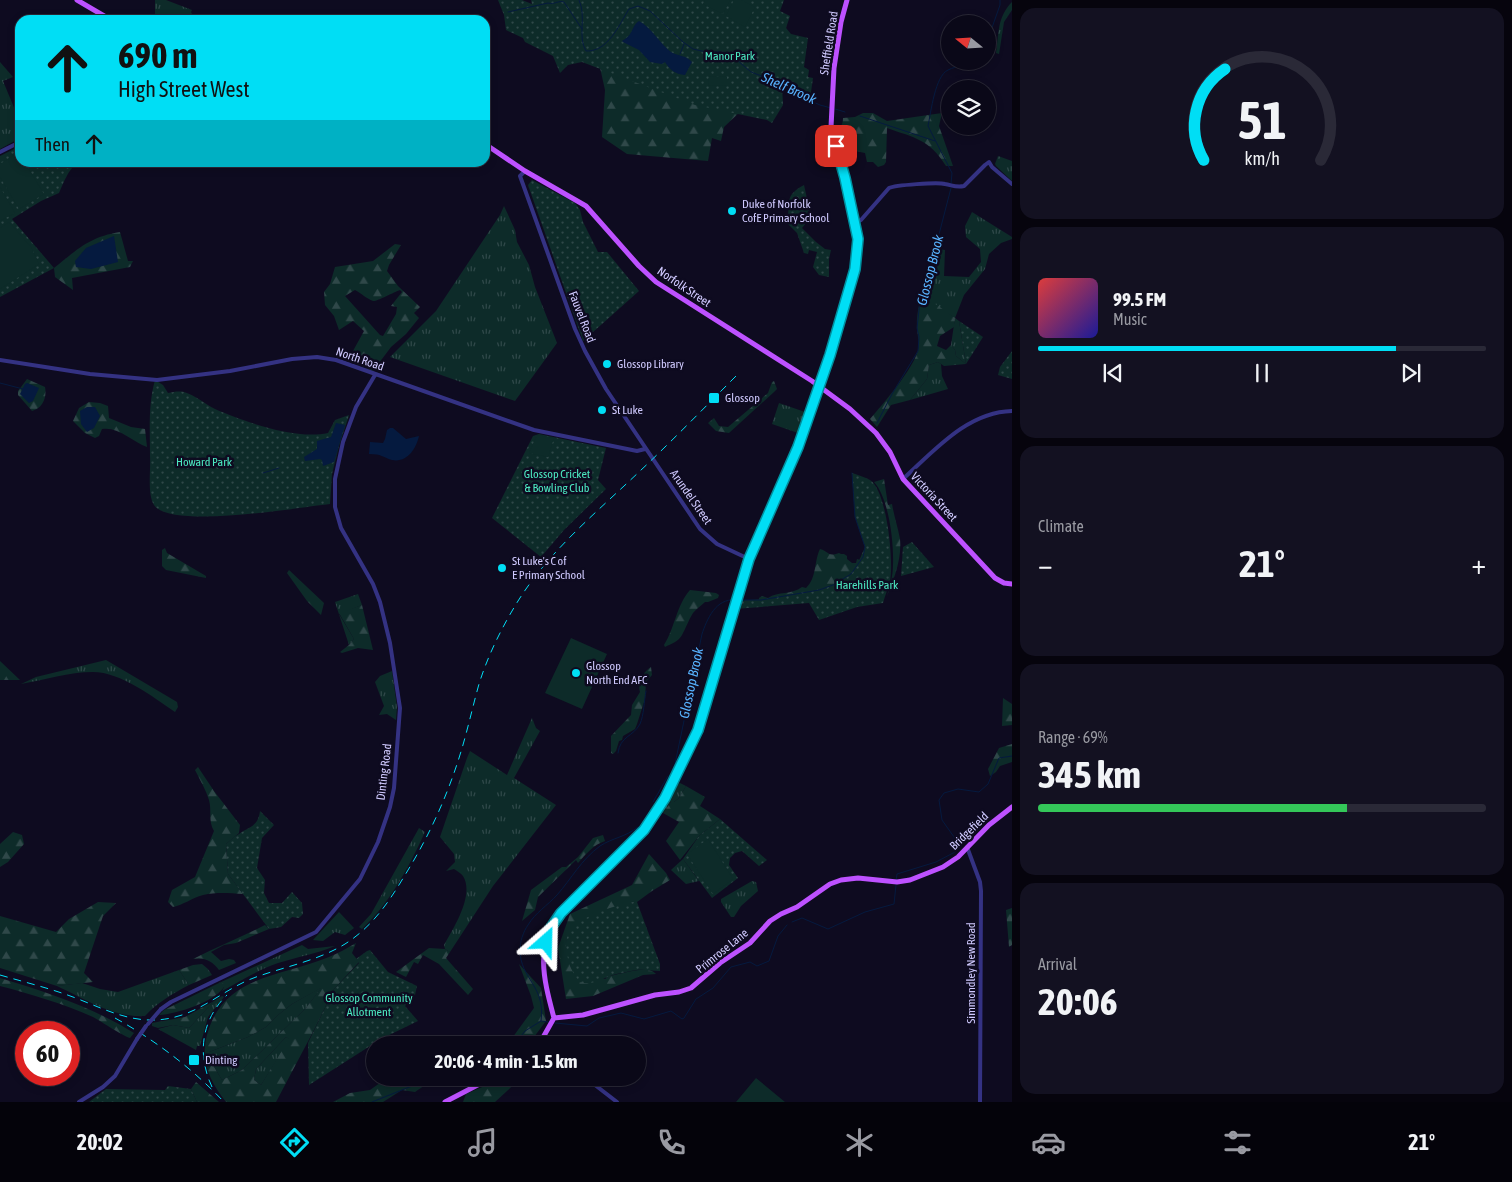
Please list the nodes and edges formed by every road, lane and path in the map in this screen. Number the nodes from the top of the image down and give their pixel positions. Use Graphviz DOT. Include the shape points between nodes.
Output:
graph roads {
  1 [pos="77,0"];
  2 [pos="847,0"];
  3 [pos="102,15"];
  4 [pos="15,144"];
  5 [pos="490,147"];
  6 [pos="0,152"];
  7 [pos="526,171"];
  8 [pos="1012,184"];
  9 [pos="855,223"];
  10 [pos="0,360"];
  11 [pos="376,375"];
  12 [pos="820,387"];
  13 [pos="1012,411"];
  14 [pos="645,449"];
  15 [pos="649,454"];
  16 [pos="903,479"];
  17 [pos="749,559"];
  18 [pos="1012,584"];
  19 [pos="1012,807"];
  20 [pos="967,847"];
  21 [pos="919,876"];
  22 [pos="554,1018"];
  23 [pos="545,1036"];
  24 [pos="476,1086"];
  25 [pos="597,1086"];
  26 [pos="79,1102"];
  27 [pos="445,1102"];
  28 [pos="618,1102"];
  29 [pos="980,1102"];
  1 -- 3 [label="main road"];
  2 -- 9 [label="main road, Sheffield Road" via="834,68 831,120"];
  4 -- 6 [label="street"];
  5 -- 7 [label="main road, Norfolk Street"];
  7 -- 12 [label="main road, Norfolk Street" via="586,206 656,282"];
  7 -- 14 [label="street, Fauvel Road" via="520,176 575,329 606,389"];
  8 -- 9 [label="street" via="989,162 964,186 933,183 889,188 862,220"];
  9 -- 12 [label="main road, Sheffield Road" via="858,245 855,269"];
  10 -- 11 [label="street, North Road" via="157,380 317,357 336,360"];
  11 -- 14 [label="street, North Road" via="534,430 637,451"];
  11 -- 26 [label="street, Dinting Road, bridge" via="356,407 342,442 335,479 335,507 341,528 380,602 400,708 394,788 378,842 360,879 316,932 161,1009 137,1039 115,1076"];
  12 -- 16 [label="main road, Victoria Street" via="876,433"];
  12 -- 17 [label="main road, Sheffield Road" via="798,447"];
  13 -- 16 [label="street" via="989,414 973,421"];
  14 -- 15 [label="street, Fauvel Road"];
  15 -- 17 [label="street, Arundel Street" via="700,529 717,544"];
  16 -- 18 [label="main road, Victoria Street" via="995,578"];
  17 -- 22 [label="main road, Sheffield Road" via="698,730 665,798 636,839 561,913 550,929 543,965"];
  19 -- 20 [label="main road, Bridgefield"];
  20 -- 21 [label="main road, Bridgefield" via="943,867"];
  20 -- 29 [label="street, Simmondley New Road" via="981,891"];
  21 -- 22 [label="main road, Primrose Lane" via="896,882 858,878 830,884 770,921 750,943 691,988 583,1015"];
  22 -- 23 [label="main road"];
  24 -- 27 [label="main road"];
  25 -- 28 [label="street"];
}
